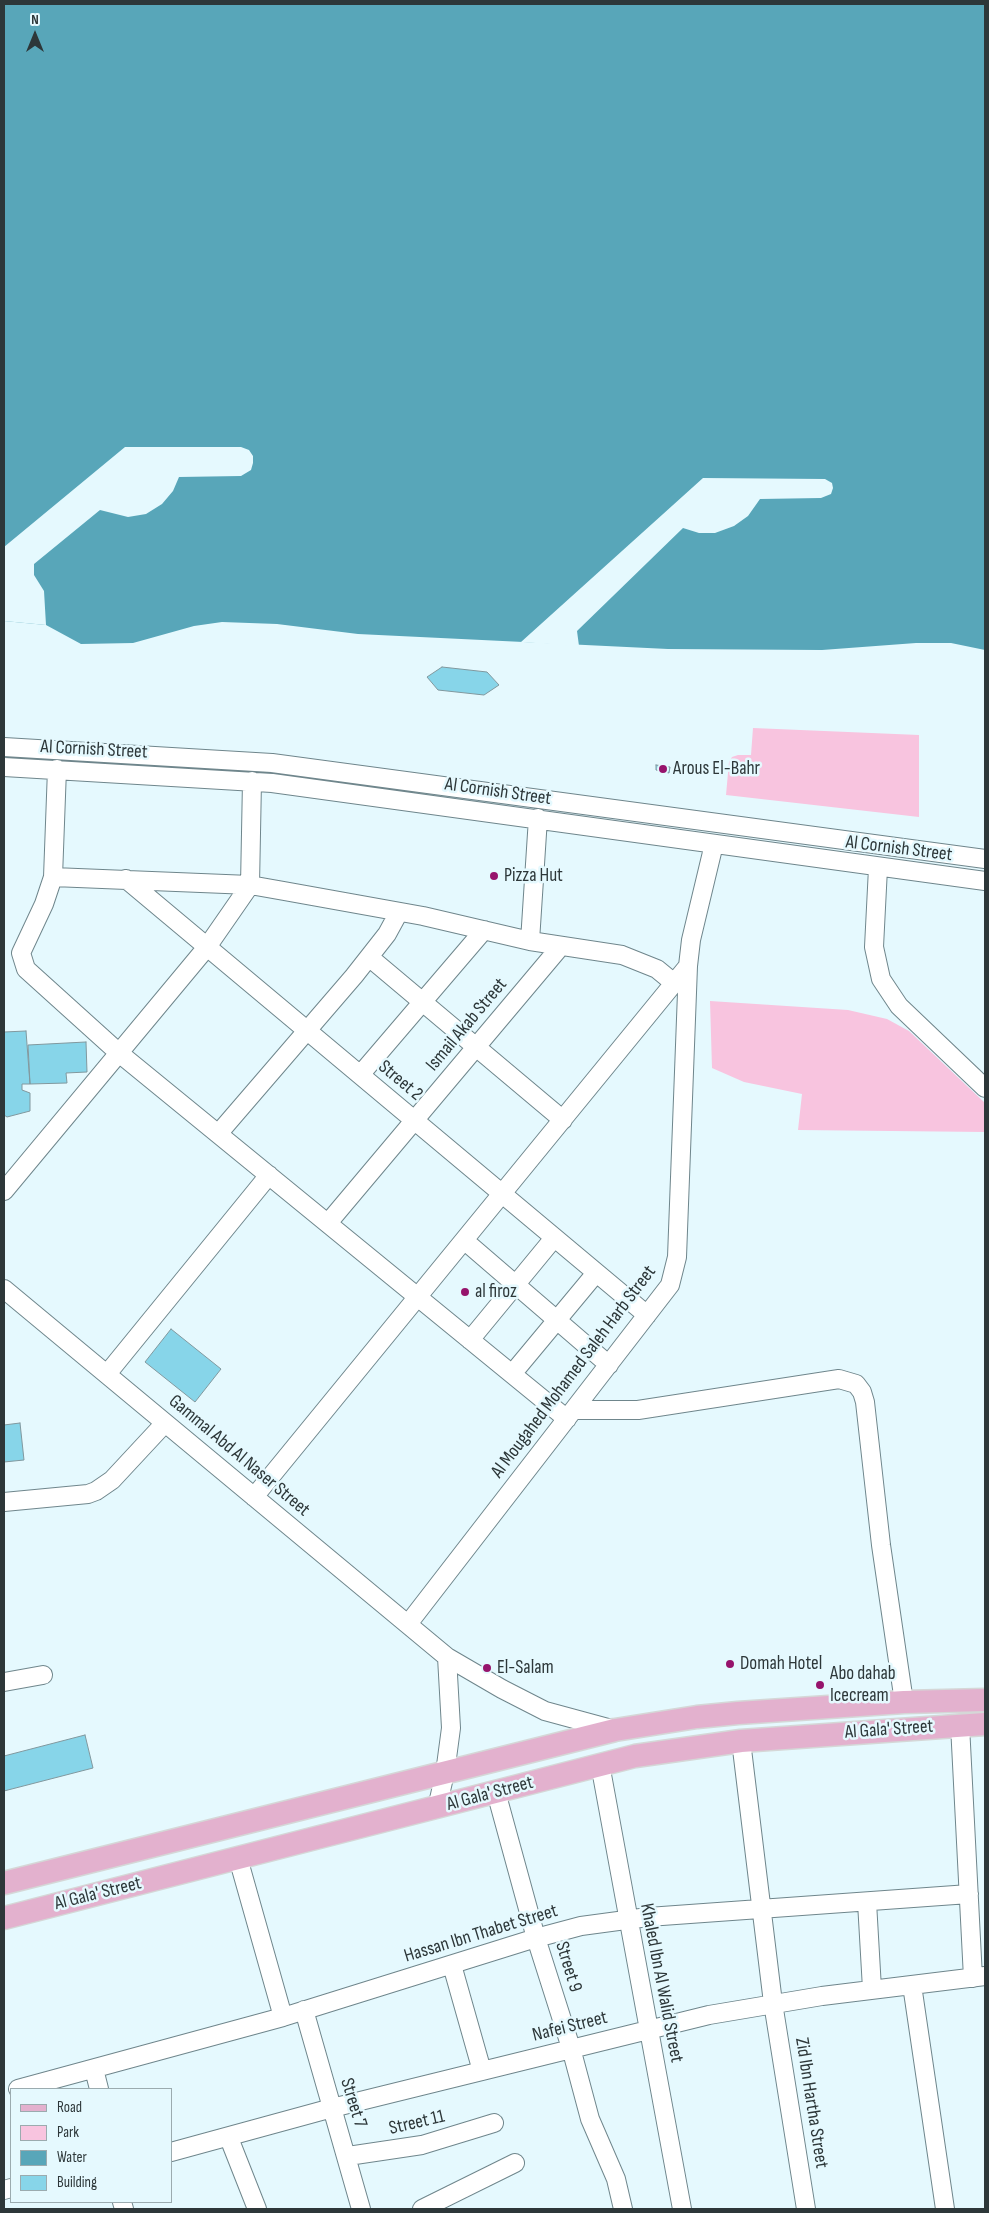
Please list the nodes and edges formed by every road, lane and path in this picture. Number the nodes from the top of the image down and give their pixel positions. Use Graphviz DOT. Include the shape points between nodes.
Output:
graph roads {
  1 [pos="4,747"];
  2 [pos="4,767"];
  3 [pos="57,769"];
  4 [pos="252,781"];
  5 [pos="538,818"];
  6 [pos="714,844"];
  7 [pos="985,858"];
  8 [pos="878,868"];
  9 [pos="53,877"];
  10 [pos="126,879"];
  11 [pos="985,881"];
  12 [pos="250,885"];
  13 [pos="399,912"];
  14 [pos="484,930"];
  15 [pos="530,941"];
  16 [pos="561,946"];
  17 [pos="206,947"];
  18 [pos="369,958"];
  19 [pos="688,966"];
  20 [pos="674,982"];
  21 [pos="422,1002"];
  22 [pos="306,1030"];
  23 [pos="476,1047"];
  24 [pos="119,1053"];
  25 [pos="360,1075"];
  26 [pos="985,1088"];
  27 [pos="414,1120"];
  28 [pos="563,1120"];
  29 [pos="218,1134"];
  30 [pos="269,1175"];
  31 [pos="4,1191"];
  32 [pos="502,1194"];
  33 [pos="328,1223"];
  34 [pos="554,1238"];
  35 [pos="465,1241"];
  36 [pos="596,1273"];
  37 [pos="516,1284"];
  38 [pos="4,1289"];
  39 [pos="418,1298"];
  40 [pos="647,1316"];
  41 [pos="557,1320"];
  42 [pos="470,1340"];
  43 [pos="609,1365"];
  44 [pos="107,1374"];
  45 [pos="512,1374"];
  46 [pos="570,1414"];
  47 [pos="165,1423"];
  48 [pos="254,1497"];
  49 [pos="4,1502"];
  50 [pos="408,1624"];
  51 [pos="447,1657"];
  52 [pos="43,1675"];
  53 [pos="4,1682"];
  54 [pos="985,1700"];
  55 [pos="904,1702"];
  56 [pos="985,1724"];
  57 [pos="960,1725"];
  58 [pos="615,1730"];
  59 [pos="740,1741"];
  60 [pos="600,1764"];
  61 [pos="445,1773"];
  62 [pos="496,1792"];
  63 [pos="436,1808"];
  64 [pos="238,1858"];
  65 [pos="4,1883"];
  66 [pos="969,1894"];
  67 [pos="867,1902"];
  68 [pos="762,1910"];
  69 [pos="4,1918"];
  70 [pos="628,1919"];
  71 [pos="536,1938"];
  72 [pos="452,1965"];
  73 [pos="979,1977"];
  74 [pos="912,1985"];
  75 [pos="872,1989"];
  76 [pos="773,2003"];
  77 [pos="304,2010"];
  78 [pos="283,2016"];
  79 [pos="649,2030"];
  80 [pos="571,2048"];
  81 [pos="94,2069"];
  82 [pos="482,2071"];
  83 [pos="22,2088"];
  84 [pos="99,2088"];
  85 [pos="332,2108"];
  86 [pos="494,2123"];
  87 [pos="228,2138"];
  88 [pos="172,2152"];
  89 [pos="348,2156"];
  90 [pos="515,2163"];
  91 [pos="257,2209"];
  92 [pos="361,2209"];
  93 [pos="422,2209"];
  94 [pos="624,2209"];
  95 [pos="682,2209"];
  96 [pos="806,2209"];
  97 [pos="945,2209"];
  1 -- 7 [label="street, Al Cornish Street" via="272,763"];
  2 -- 3 [label="street, Al Cornish Street"];
  3 -- 4 [label="street, Al Cornish Street"];
  3 -- 9 [label="street"];
  4 -- 5 [label="street, Al Cornish Street"];
  4 -- 12 [label="street"];
  5 -- 6 [label="street, Al Cornish Street"];
  5 -- 15 [label="street"];
  6 -- 8 [label="street, Al Cornish Street"];
  6 -- 19 [label="street, Al Mougahed Mohamed Saleh Harb Street"];
  8 -- 11 [label="street, Al Cornish Street"];
  8 -- 26 [label="street" via="874,947 881,978 899,1006"];
  9 -- 10 [label="street"];
  9 -- 24 [label="street" via="24,944 22,962 32,977"];
  10 -- 12 [label="street"];
  10 -- 17 [label="street, Street 2"];
  12 -- 13 [label="street"];
  12 -- 17 [label="street"];
  13 -- 14 [label="street"];
  13 -- 18 [label="street"];
  14 -- 15 [label="street"];
  14 -- 21 [label="street"];
  15 -- 16 [label="street"];
  16 -- 20 [label="street" via="622,955 657,969"];
  16 -- 23 [label="street, Ismail Akab Street"];
  17 -- 22 [label="street, Street 2"];
  17 -- 24 [label="street"];
  18 -- 21 [label="street"];
  18 -- 22 [label="street"];
  19 -- 20 [label="street"];
  19 -- 40 [label="street, Al Mougahed Mohamed Saleh Harb Street" via="677,1257 670,1285"];
  20 -- 28 [label="street"];
  21 -- 23 [label="street"];
  21 -- 25 [label="street"];
  22 -- 25 [label="street, Street 2"];
  22 -- 29 [label="street"];
  23 -- 27 [label="street, Ismail Akab Street"];
  23 -- 28 [label="street"];
  24 -- 29 [label="street"];
  24 -- 31 [label="street"];
  25 -- 27 [label="street, Street 2"];
  27 -- 32 [label="street, Street 2"];
  27 -- 33 [label="street, Ismail Akab Street"];
  28 -- 32 [label="street"];
  29 -- 30 [label="street"];
  30 -- 33 [label="street"];
  30 -- 44 [label="street"];
  32 -- 34 [label="street, Street 2"];
  32 -- 35 [label="street"];
  33 -- 39 [label="street"];
  34 -- 36 [label="street, Street 2"];
  34 -- 37 [label="street"];
  35 -- 37 [label="street"];
  35 -- 39 [label="street"];
  36 -- 40 [label="street, Street 2"];
  36 -- 41 [label="street"];
  37 -- 41 [label="street"];
  37 -- 42 [label="street"];
  38 -- 44 [label="street, Gammal Abd Al Naser Street"];
  39 -- 42 [label="street"];
  39 -- 48 [label="street"];
  40 -- 43 [label="street, Al Mougahed Mohamed Saleh Harb Street"];
  41 -- 43 [label="street"];
  41 -- 45 [label="street"];
  42 -- 45 [label="street"];
  43 -- 46 [label="street, Al Mougahed Mohamed Saleh Harb Street"];
  44 -- 47 [label="street, Gammal Abd Al Naser Street"];
  45 -- 46 [label="street"];
  46 -- 50 [label="street, Al Mougahed Mohamed Saleh Harb Street"];
  46 -- 55 [label="street" via="638,1410 839,1380 856,1384 865,1402 881,1545"];
  47 -- 48 [label="street, Gammal Abd Al Naser Street"];
  47 -- 49 [label="street" via="112,1480 96,1491"];
  48 -- 50 [label="street, Gammal Abd Al Naser Street"];
  50 -- 51 [label="street, Gammal Abd Al Naser Street"];
  51 -- 58 [label="street, Gammal Abd Al Naser Street" via="545,1711"];
  51 -- 61 [label="street" via="451,1712"];
  52 -- 53 [label="street"];
  54 -- 55 [label="main road, Al Gala' Street"];
  55 -- 58 [label="main road, Al Gala' Street" via="730,1714"];
  56 -- 57 [label="main road, Al Gala' Street"];
  57 -- 59 [label="main road, Al Gala' Street"];
  57 -- 66 [label="street"];
  58 -- 61 [label="main road, Al Gala' Street"];
  59 -- 60 [label="main road, Al Gala' Street"];
  59 -- 68 [label="street, Zid Ibn Hartha Street"];
  60 -- 62 [label="main road, Al Gala' Street"];
  60 -- 70 [label="street, Khaled Ibn Al Walid Street"];
  61 -- 63 [label="street"];
  61 -- 65 [label="main road, Al Gala' Street"];
  62 -- 63 [label="main road, Al Gala' Street"];
  62 -- 71 [label="street, Street 9"];
  63 -- 64 [label="main road, Al Gala' Street"];
  64 -- 69 [label="main road, Al Gala' Street"];
  64 -- 78 [label="street"];
  66 -- 67 [label="street, Hassan Ibn Thabet Street"];
  66 -- 73 [label="street"];
  67 -- 68 [label="street, Hassan Ibn Thabet Street"];
  67 -- 75 [label="street"];
  68 -- 70 [label="street, Hassan Ibn Thabet Street"];
  68 -- 76 [label="street, Zid Ibn Hartha Street"];
  70 -- 71 [label="street, Hassan Ibn Thabet Street" via="581,1926"];
  70 -- 79 [label="street, Khaled Ibn Al Walid Street"];
  71 -- 72 [label="street, Hassan Ibn Thabet Street"];
  71 -- 80 [label="street, Street 9"];
  72 -- 77 [label="street, Hassan Ibn Thabet Street"];
  72 -- 82 [label="street"];
  73 -- 74 [label="street, Nafei Street"];
  74 -- 75 [label="street, Nafei Street"];
  74 -- 97 [label="street"];
  75 -- 76 [label="street, Nafei Street"];
  76 -- 79 [label="street, Nafei Street"];
  76 -- 96 [label="street, Zid Ibn Hartha Street"];
  77 -- 78 [label="street, Hassan Ibn Thabet Street"];
  77 -- 85 [label="street, Street 7"];
  78 -- 81 [label="street, Hassan Ibn Thabet Street"];
  79 -- 80 [label="street, Nafei Street"];
  79 -- 95 [label="street, Khaled Ibn Al Walid Street"];
  80 -- 82 [label="street, Nafei Street"];
  80 -- 94 [label="street, Street 9" via="590,2120 616,2180"];
  81 -- 83 [label="street, Hassan Ibn Thabet Street"];
  81 -- 84 [label="street"];
  82 -- 85 [label="street, Nafei Street"];
  85 -- 87 [label="street, Nafei Street"];
  85 -- 89 [label="street, Street 7"];
  86 -- 89 [label="street, Street 11" via="422,2145"];
  87 -- 88 [label="street, Nafei Street"];
  87 -- 91 [label="street"];
  89 -- 92 [label="street, Street 7"];
  90 -- 93 [label="street"];
}
